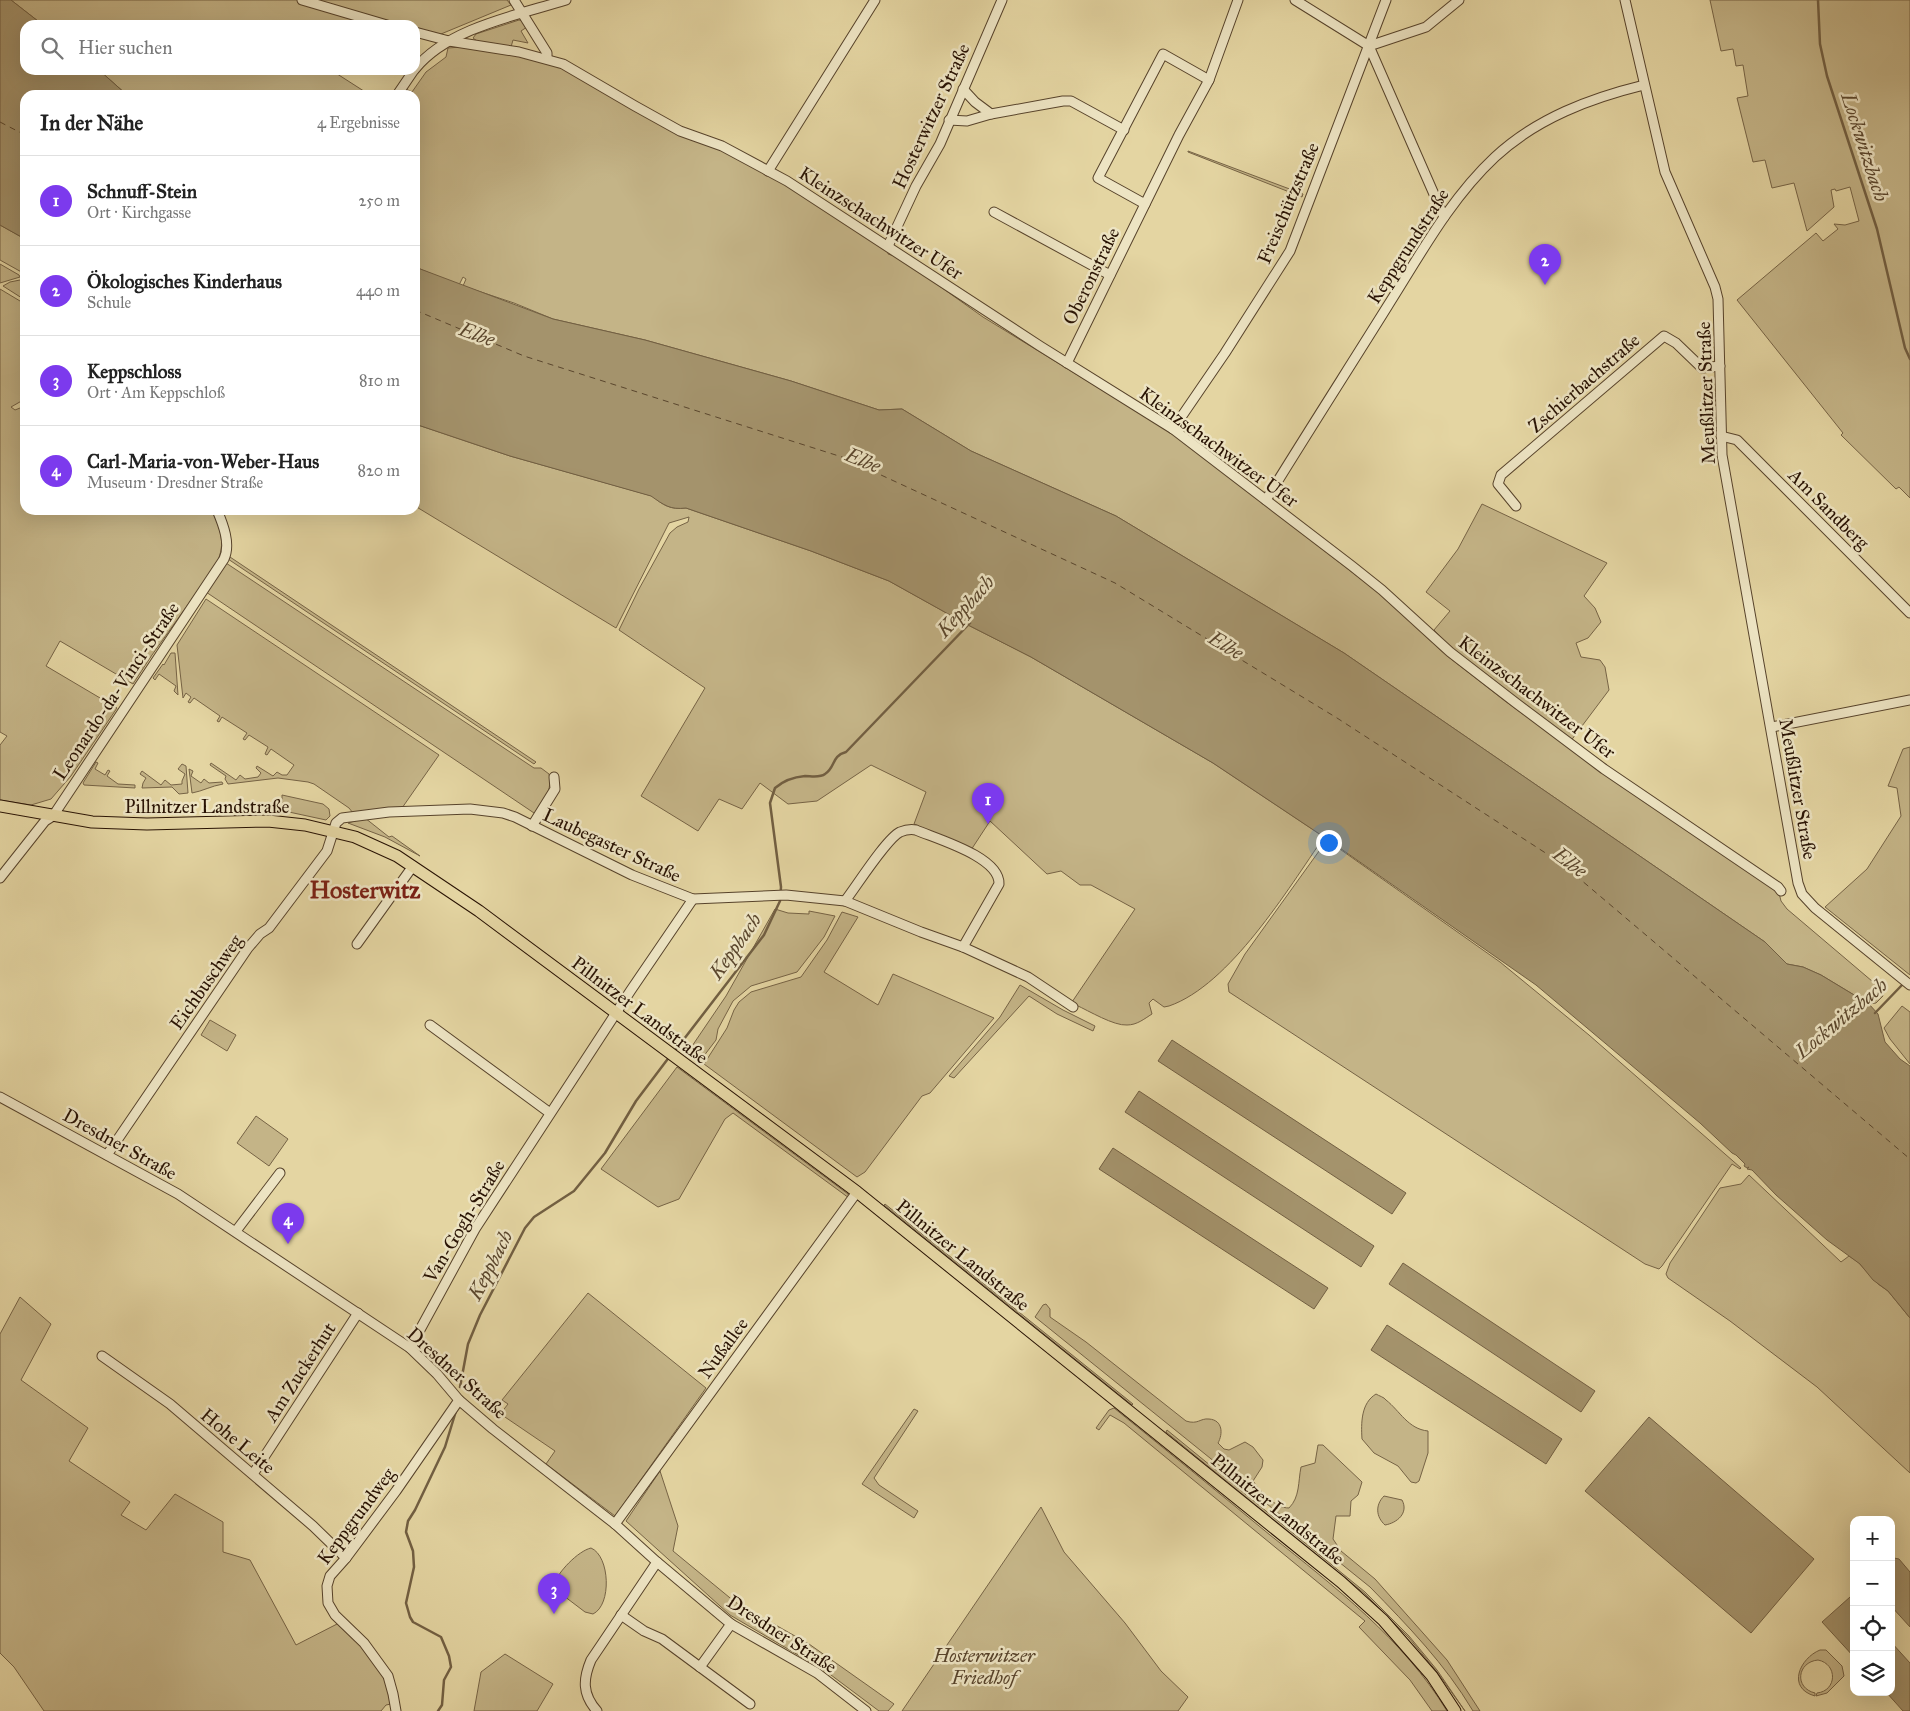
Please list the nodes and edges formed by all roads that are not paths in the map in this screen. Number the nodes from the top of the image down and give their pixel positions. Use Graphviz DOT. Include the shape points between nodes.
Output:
graph roads {
  1 [pos="302,0"];
  2 [pos="514,0"];
  3 [pos="566,0"];
  4 [pos="875,0"];
  5 [pos="1002,0"];
  6 [pos="1238,0"];
  7 [pos="1295,0"];
  8 [pos="1386,0"];
  9 [pos="1459,0"];
  10 [pos="1625,0"];
  11 [pos="523,13"];
  12 [pos="370,20"];
  13 [pos="420,33"];
  14 [pos="449,41"];
  15 [pos="1369,46"];
  16 [pos="547,58"];
  17 [pos="420,64"];
  18 [pos="411,75"];
  19 [pos="1209,80"];
  20 [pos="1644,85"];
  21 [pos="963,89"];
  22 [pos="401,90"];
  23 [pos="991,114"];
  24 [pos="950,120"];
  25 [pos="1124,130"];
  26 [pos="768,171"];
  27 [pos="1144,204"];
  28 [pos="994,212"];
  29 [pos="1444,217"];
  30 [pos="888,246"];
  31 [pos="1110,274"];
  32 [pos="1067,363"];
  33 [pos="1720,366"];
  34 [pos="1173,429"];
  35 [pos="1722,436"];
  36 [pos="1266,500"];
  37 [pos="1516,506"];
  38 [pos="218,515"];
  39 [pos="1910,613"];
  40 [pos="1910,700"];
  41 [pos="1772,728"];
  42 [pos="554,777"];
  43 [pos="0,806"];
  44 [pos="53,816"];
  45 [pos="532,826"];
  46 [pos="333,831"];
  47 [pos="413,866"];
  48 [pos="0,878"];
  49 [pos="1781,891"];
  50 [pos="693,899"];
  51 [pos="845,901"];
  52 [pos="357,944"];
  53 [pos="964,947"];
  54 [pos="1910,985"];
  55 [pos="1074,1008"];
  56 [pos="616,1013"];
  57 [pos="430,1025"];
  58 [pos="0,1097"];
  59 [pos="550,1113"];
  60 [pos="108,1155"];
  61 [pos="280,1173"];
  62 [pos="857,1192"];
  63 [pos="236,1231"];
  64 [pos="358,1313"];
  65 [pos="410,1348"];
  66 [pos="102,1356"];
  67 [pos="459,1400"];
  68 [pos="253,1474"];
  69 [pos="615,1524"];
  70 [pos="346,1558"];
  71 [pos="656,1562"];
  72 [pos="621,1615"];
  73 [pos="731,1624"];
  74 [pos="700,1667"];
  75 [pos="750,1704"];
  76 [pos="396,1711"];
  77 [pos="597,1711"];
  78 [pos="866,1711"];
  79 [pos="1455,1711"];
  1 -- 12 [label="street"];
  2 -- 11 [label="street"];
  3 -- 11 [label="street"];
  4 -- 26 [label="street"];
  5 -- 21 [label="street, Hosterwitzer Straße"];
  6 -- 19 [label="street, Oberonstraße"];
  7 -- 15 [label="street"];
  8 -- 15 [label="street, Freischützstraße"];
  9 -- 15 [label="street" via="1426,27"];
  10 -- 20 [label="street, Meußlitzer Straße"];
  11 -- 14 [label="street"];
  11 -- 16 [label="street"];
  13 -- 14 [label="street, Kleinzschachwitzer Ufer"];
  14 -- 16 [label="street, Kleinzschachwitzer Ufer"];
  14 -- 17 [label="street"];
  15 -- 29 [label="street"];
  15 -- 34 [label="street, Freischützstraße" via="1290,251"];
  16 -- 26 [label="street, Kleinzschachwitzer Ufer" via="680,131 722,146"];
  18 -- 22 [label="street"];
  19 -- 25 [label="street" via="1163,54"];
  19 -- 27 [label="street, Oberonstraße"];
  20 -- 29 [label="street, Keppgrundstraße" via="1576,106 1530,130 1495,157"];
  20 -- 33 [label="street, Meußlitzer Straße" via="1665,172 1715,287"];
  21 -- 23 [label="street"];
  21 -- 24 [label="street, Hosterwitzer Straße"];
  23 -- 24 [label="street" via="967,121"];
  23 -- 25 [label="street" via="1063,101 1088,110"];
  24 -- 30 [label="street, Hosterwitzer Straße"];
  25 -- 27 [label="street" via="1098,178"];
  26 -- 30 [label="street, Kleinzschachwitzer Ufer"];
  27 -- 31 [label="street, Oberonstraße"];
  28 -- 31 [label="street"];
  29 -- 36 [label="street, Keppgrundstraße"];
  30 -- 32 [label="street, Kleinzschachwitzer Ufer"];
  31 -- 32 [label="street, Oberonstraße"];
  32 -- 34 [label="street, Kleinzschachwitzer Ufer"];
  33 -- 35 [label="street, Meußlitzer Straße"];
  33 -- 37 [label="street, Zschierbachstraße" via="1702,368 1664,336 1501,475 1498,484"];
  34 -- 36 [label="street, Kleinzschachwitzer Ufer"];
  35 -- 39 [label="street, Am Sandberg" via="1737,440"];
  35 -- 41 [label="street, Meußlitzer Straße" via="1722,455"];
  36 -- 49 [label="street, Kleinzschachwitzer Ufer" via="1382,590 1450,652 1505,695 1604,769"];
  38 -- 44 [label="street, Leonardo-da-Vinci-Straße" via="226,543 224,559"];
  40 -- 41 [label="street"];
  41 -- 54 [label="street, Meußlitzer Straße" via="1802,894 1814,908"];
  42 -- 45 [label="street" via="555,789"];
  43 -- 44 [label="main road, Pillnitzer Landstraße"];
  44 -- 46 [label="main road, Pillnitzer Landstraße" via="92,822 147,824 268,820"];
  44 -- 48 [label="street, Leonardo-da-Vinci-Straße" via="45,821"];
  45 -- 46 [label="street, Laubegaster Straße" via="503,813 463,809 342,818"];
  45 -- 50 [label="street, Laubegaster Straße" via="632,875"];
  46 -- 47 [label="main road, Pillnitzer Landstraße" via="369,843"];
  46 -- 60 [label="street, Eichbuschweg" via="327,851 269,928 248,948"];
  47 -- 52 [label="street"];
  47 -- 56 [label="main road, Pillnitzer Landstraße"];
  50 -- 51 [label="street, Laubegaster Straße" via="786,895"];
  50 -- 56 [label="street, Van-Gogh-Straße"];
  51 -- 53 [label="street, Laubegaster Straße"];
  51 -- 53 [label="street" via="874,860 899,833 916,830 982,858 998,876 999,884"];
  53 -- 55 [label="street, Laubegaster Straße" via="1028,976"];
  56 -- 59 [label="street, Van-Gogh-Straße"];
  56 -- 62 [label="main road, Pillnitzer Landstraße"];
  57 -- 59 [label="street"];
  58 -- 60 [label="street, Dresdner Straße"];
  59 -- 65 [label="street, Van-Gogh-Straße" via="475,1229"];
  60 -- 63 [label="street, Dresdner Straße"];
  61 -- 63 [label="street"];
  62 -- 69 [label="street, Nußallee"];
  62 -- 79 [label="main road, Pillnitzer Landstraße" via="1341,1582 1389,1626 1432,1676"];
  63 -- 64 [label="street, Dresdner Straße"];
  64 -- 65 [label="street, Dresdner Straße"];
  64 -- 68 [label="street, Am Zuckerhut"];
  65 -- 67 [label="street, Dresdner Straße"];
  66 -- 68 [label="street, Hohe Leite" via="170,1404"];
  67 -- 69 [label="street, Dresdner Straße"];
  67 -- 70 [label="street, Keppgrundweg"];
  68 -- 70 [label="street, Hohe Leite"];
  69 -- 71 [label="street, Dresdner Straße"];
  70 -- 76 [label="street, Keppgrundweg" via="330,1576 328,1603 388,1676"];
  71 -- 72 [label="street"];
  71 -- 73 [label="street, Dresdner Straße"];
  72 -- 74 [label="street"];
  72 -- 77 [label="street" via="591,1660 585,1675 586,1696"];
  73 -- 74 [label="street"];
  73 -- 78 [label="street, Dresdner Straße" via="817,1673"];
  74 -- 75 [label="street"];
}
